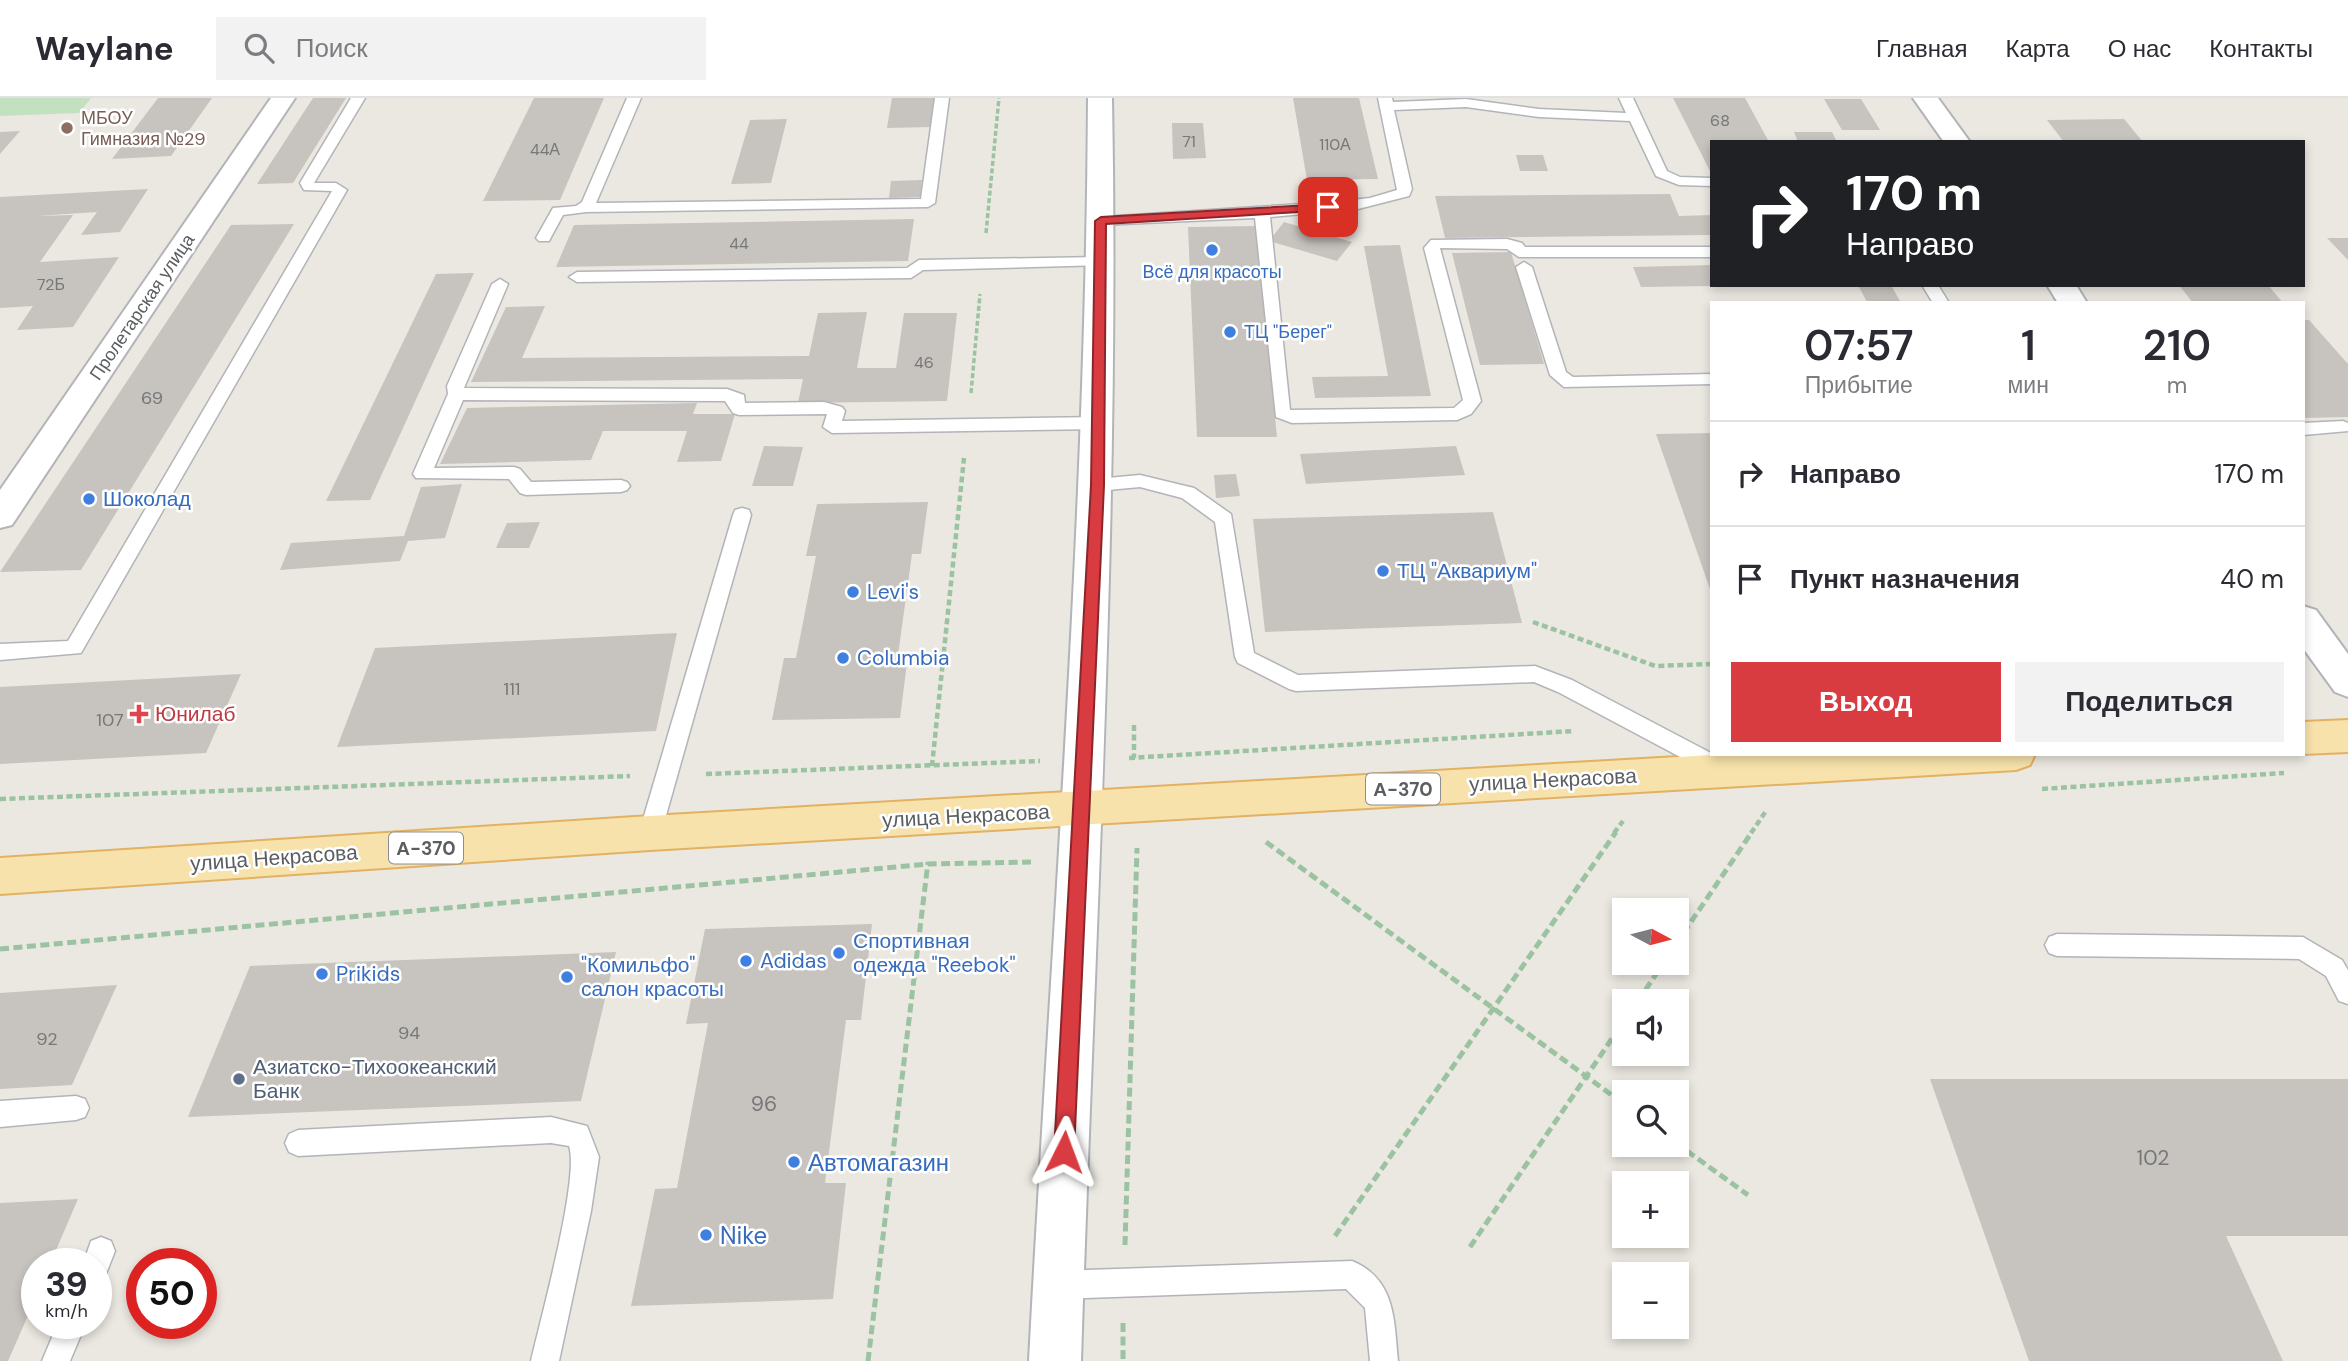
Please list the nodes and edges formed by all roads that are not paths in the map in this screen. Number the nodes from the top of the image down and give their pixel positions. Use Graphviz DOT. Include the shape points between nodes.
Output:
graph roads {
  1 [pos="283,98"];
  2 [pos="358,98"];
  3 [pos="634,98"];
  4 [pos="943,98"];
  5 [pos="1100,98"];
  6 [pos="1626,98"];
  7 [pos="1926,98"];
  8 [pos="1386,102"];
  9 [pos="1634,117"];
  10 [pos="1956,140"];
  11 [pos="1710,182"];
  12 [pos="584,208"];
  13 [pos="1262,213"];
  14 [pos="1101,221"];
  15 [pos="544,238"];
  16 [pos="1710,252"];
  17 [pos="1100,262"];
  18 [pos="1524,267"];
  19 [pos="577,277"];
  20 [pos="500,284"];
  21 [pos="1710,379"];
  22 [pos="457,394"];
  23 [pos="1099,423"];
  24 [pos="2343,427"];
  25 [pos="2305,429"];
  26 [pos="1097,485"];
  27 [pos="621,486"];
  28 [pos="742,515"];
  29 [pos="0,516"];
  30 [pos="2305,623"];
  31 [pos="0,652"];
  32 [pos="2348,682"];
  33 [pos="2348,736"];
  34 [pos="2305,738"];
  35 [pos="1980,756"];
  36 [pos="1724,770"];
  37 [pos="1082,809"];
  38 [pos="650,833"];
  39 [pos="0,876"];
  40 [pos="2057,945"];
  41 [pos="2348,993"];
  42 [pos="76,1108"];
  43 [pos="0,1114"];
  44 [pos="298,1143"];
  45 [pos="1057,1285"];
  46 [pos="65,1339"];
  47 [pos="56,1361"];
  48 [pos="545,1361"];
  49 [pos="1055,1361"];
  50 [pos="1384,1361"];
  1 -- 29 [label="main road, Пролетарская улица"];
  2 -- 31 [label="lane" via="307,183 340,190 74,648"];
  3 -- 12 [label="lane"];
  4 -- 12 [label="lane" via="928,203"];
  5 -- 14 [label="main road"];
  6 -- 9 [label="lane"];
  7 -- 10 [label="main road"];
  8 -- 9 [label="lane" via="1466,103 1539,113"];
  8 -- 13 [label="lane" via="1404,193 1350,205"];
  9 -- 11 [label="lane" via="1661,173 1681,182"];
  12 -- 15 [label="lane" via="558,211"];
  13 -- 14 [label="lane"];
  13 -- 16 [label="lane" via="1282,413 1292,417 1457,414 1465,410 1472,401 1432,248 1436,243 1507,244 1517,246 1519,252"];
  14 -- 17 [label="main road"];
  17 -- 19 [label="lane" via="919,265 911,273"];
  17 -- 23 [label="main road"];
  18 -- 21 [label="lane" via="1558,375 1570,383"];
  20 -- 22 [label="lane" via="456,386"];
  22 -- 23 [label="lane" via="727,395 738,399 739,409 836,411 832,427"];
  22 -- 27 [label="lane" via="422,474 514,473 526,489"];
  23 -- 26 [label="main road"];
  24 -- 25 [label="lane"];
  26 -- 36 [label="lane" via="1140,481 1188,493 1224,519 1245,657 1296,683 1535,674"];
  26 -- 37 [label="main road"];
  28 -- 38 [label="lane"];
  30 -- 32 [label="main road"];
  33 -- 34 [label="main road"];
  35 -- 36 [label="main road, улица Некрасова / А-370"];
  36 -- 37 [label="main road, улица Некрасова / А-370"];
  37 -- 38 [label="main road, улица Некрасова / А-370"];
  37 -- 45 [label="main road"];
  38 -- 39 [label="main road, улица Некрасова / А-370"];
  40 -- 41 [label="lane" via="2302,948 2334,968"];
  42 -- 43 [label="lane"];
  44 -- 48 [label="lane" via="551,1130 578,1135 586,1157"];
  45 -- 49 [label="main road"];
  45 -- 50 [label="lane" via="1352,1275 1378,1302"];
  46 -- 47 [label="lane"];
}
